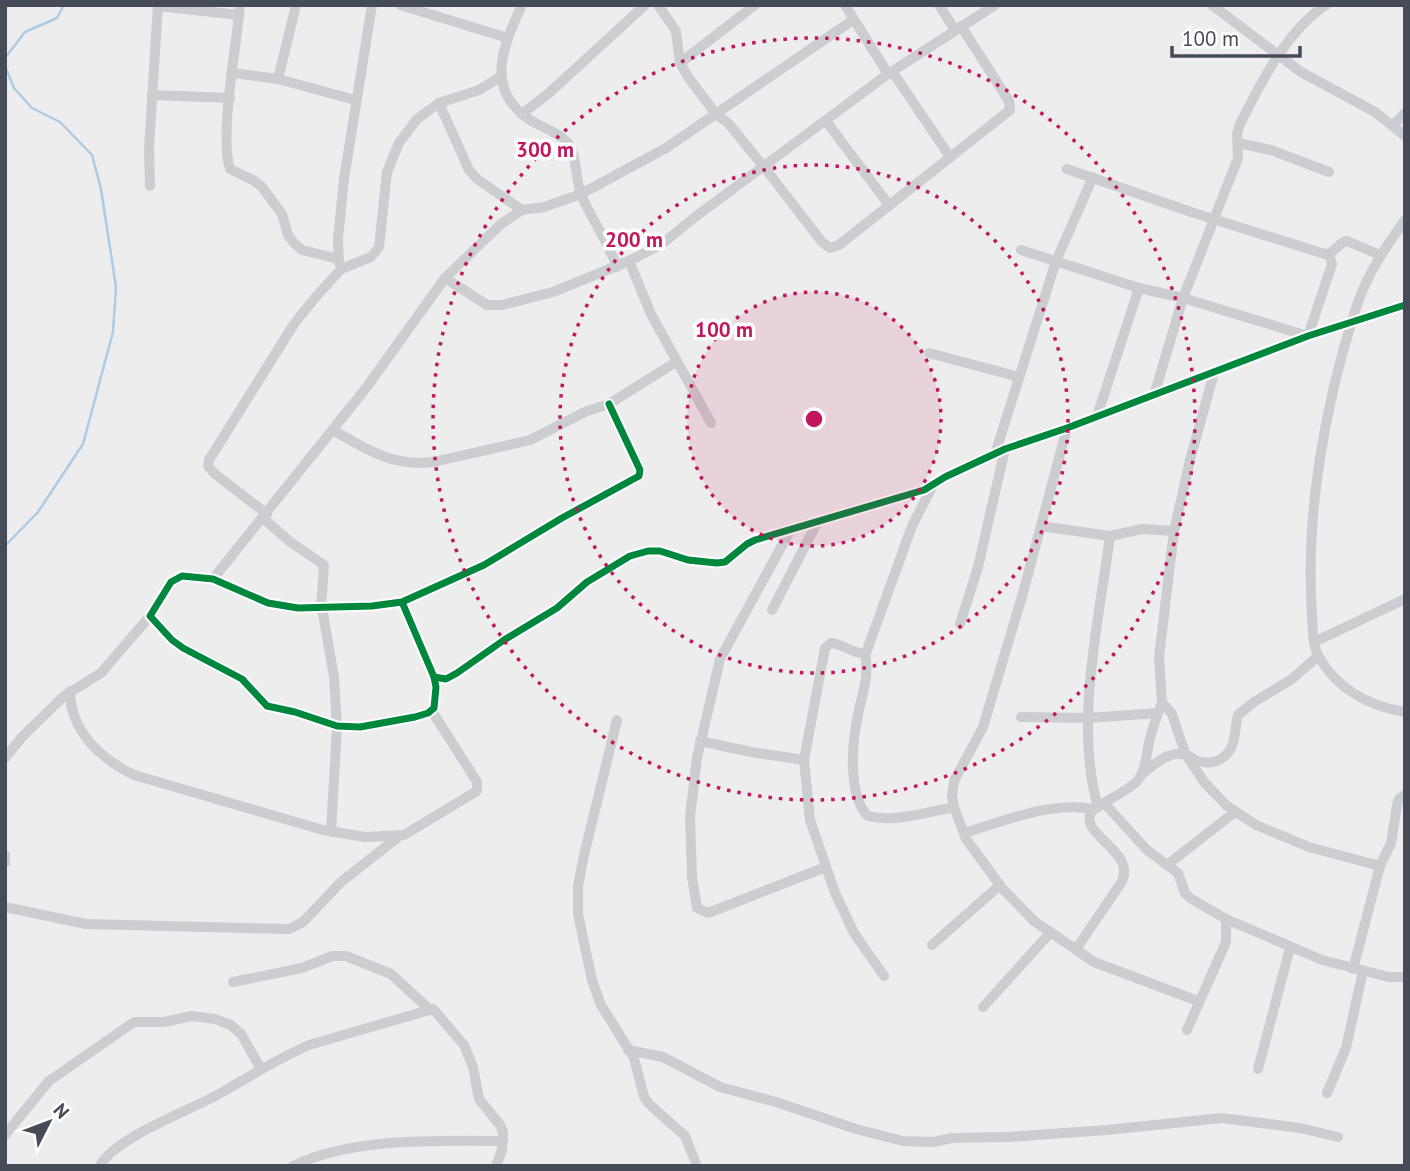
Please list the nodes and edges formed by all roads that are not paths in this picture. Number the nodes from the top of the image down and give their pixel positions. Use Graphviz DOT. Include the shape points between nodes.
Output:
graph roads {
  1 [pos="296,5"];
  2 [pos="372,5"];
  3 [pos="400,5"];
  4 [pos="522,5"];
  5 [pos="645,5"];
  6 [pos="658,5"];
  7 [pos="755,5"];
  8 [pos="845,5"];
  9 [pos="939,5"];
  10 [pos="995,5"];
  11 [pos="1212,5"];
  12 [pos="1326,5"];
  13 [pos="158,6"];
  14 [pos="240,10"];
  15 [pos="853,20"];
  16 [pos="958,28"];
  17 [pos="508,38"];
  18 [pos="1278,55"];
  19 [pos="680,62"];
  20 [pos="890,72"];
  21 [pos="233,73"];
  22 [pos="500,76"];
  23 [pos="278,79"];
  24 [pos="152,94"];
  25 [pos="230,98"];
  26 [pos="355,100"];
  27 [pos="439,103"];
  28 [pos="1405,113"];
  29 [pos="522,114"];
  30 [pos="716,114"];
  31 [pos="826,121"];
  32 [pos="1393,125"];
  33 [pos="1405,136"];
  34 [pos="1238,143"];
  35 [pos="950,157"];
  36 [pos="764,167"];
  37 [pos="1067,169"];
  38 [pos="1329,172"];
  39 [pos="1093,177"];
  40 [pos="150,186"];
  41 [pos="581,194"];
  42 [pos="889,205"];
  43 [pos="522,210"];
  44 [pos="1213,219"];
  45 [pos="1405,220"];
  46 [pos="1021,250"];
  47 [pos="1329,254"];
  48 [pos="1380,255"];
  49 [pos="629,261"];
  50 [pos="1056,261"];
  51 [pos="340,264"];
  52 [pos="617,267"];
  53 [pos="445,278"];
  54 [pos="1139,288"];
  55 [pos="1183,298"];
  56 [pos="1405,304"];
  57 [pos="1353,320"];
  58 [pos="1308,336"];
  59 [pos="929,353"];
  60 [pos="676,362"];
  61 [pos="1214,373"];
  62 [pos="1019,377"];
  63 [pos="1154,395"];
  64 [pos="609,404"];
  65 [pos="1097,416"];
  66 [pos="711,423"];
  67 [pos="1067,428"];
  68 [pos="333,430"];
  69 [pos="1000,452"];
  70 [pos="933,485"];
  71 [pos="265,516"];
  72 [pos="818,521"];
  73 [pos="1041,526"];
  74 [pos="792,529"];
  75 [pos="1174,531"];
  76 [pos="1110,536"];
  77 [pos="214,579"];
  78 [pos="1405,599"];
  79 [pos="402,602"];
  80 [pos="322,608"];
  81 [pos="772,610"];
  82 [pos="149,616"];
  83 [pos="960,624"];
  84 [pos="1314,642"];
  85 [pos="865,654"];
  86 [pos="1318,656"];
  87 [pos="433,677"];
  88 [pos="70,691"];
  89 [pos="1160,707"];
  90 [pos="432,711"];
  91 [pos="1405,712"];
  92 [pos="1021,718"];
  93 [pos="1088,718"];
  94 [pos="617,720"];
  95 [pos="337,726"];
  96 [pos="701,741"];
  97 [pos="1185,753"];
  98 [pos="5,758"];
  99 [pos="804,760"];
  100 [pos="1141,775"];
  101 [pos="1405,795"];
  102 [pos="1099,806"];
  103 [pos="954,807"];
  104 [pos="1235,812"];
  105 [pos="331,832"];
  106 [pos="964,833"];
  107 [pos="398,837"];
  108 [pos="5,855"];
  109 [pos="5,863"];
  110 [pos="1167,865"];
  111 [pos="1380,866"];
  112 [pos="826,867"];
  113 [pos="1000,885"];
  114 [pos="5,906"];
  115 [pos="1226,919"];
  116 [pos="1050,933"];
  117 [pos="932,945"];
  118 [pos="1290,948"];
  119 [pos="1076,949"];
  120 [pos="1358,970"];
  121 [pos="884,976"];
  122 [pos="1405,977"];
  123 [pos="233,982"];
  124 [pos="1198,1001"];
  125 [pos="983,1007"];
  126 [pos="429,1009"];
  127 [pos="1187,1030"];
  128 [pos="628,1050"];
  129 [pos="261,1069"];
  130 [pos="1258,1069"];
  131 [pos="1327,1093"];
  132 [pos="5,1135"];
  133 [pos="1338,1138"];
  134 [pos="503,1141"];
  135 [pos="100,1166"];
  136 [pos="293,1166"];
  137 [pos="496,1166"];
  138 [pos="697,1166"];
  1 -- 23 [label="street"];
  2 -- 26 [label="street"];
  3 -- 17 [label="street"];
  4 -- 17 [label="street"];
  5 -- 29 [label="street"];
  6 -- 19 [label="street" via="676,31"];
  7 -- 19 [label="street"];
  8 -- 15 [label="street"];
  9 -- 16 [label="street"];
  10 -- 16 [label="street"];
  11 -- 18 [label="street"];
  12 -- 18 [label="street"];
  13 -- 14 [label="street"];
  13 -- 24 [label="street"];
  14 -- 21 [label="street"];
  15 -- 20 [label="street"];
  15 -- 30 [label="street"];
  16 -- 20 [label="street"];
  16 -- 35 [label="street" via="1011,108"];
  17 -- 22 [label="street"];
  18 -- 32 [label="street"];
  18 -- 34 [label="street" via="1240,124"];
  19 -- 30 [label="street"];
  20 -- 31 [label="street"];
  20 -- 35 [label="street"];
  21 -- 23 [label="street"];
  21 -- 25 [label="street"];
  22 -- 27 [label="street" via="479,90"];
  22 -- 29 [label="street" via="504,92"];
  23 -- 26 [label="street"];
  24 -- 25 [label="street"];
  24 -- 40 [label="street"];
  25 -- 51 [label="street" via="230,169 262,187 282,214 288,235 302,250"];
  26 -- 51 [label="street" via="338,239"];
  27 -- 43 [label="street" via="469,170"];
  27 -- 51 [label="street" via="417,119 399,143 387,172 379,247 371,257"];
  28 -- 32 [label="street"];
  29 -- 41 [label="street" via="569,144"];
  30 -- 36 [label="street"];
  30 -- 41 [label="street" via="666,148"];
  31 -- 36 [label="street"];
  31 -- 42 [label="street"];
  32 -- 33 [label="street"];
  34 -- 38 [label="street"];
  34 -- 44 [label="street" via="1238,158"];
  35 -- 42 [label="street"];
  36 -- 42 [label="street" via="830,248"];
  36 -- 49 [label="street" via="662,244"];
  37 -- 39 [label="street"];
  39 -- 44 [label="street"];
  39 -- 50 [label="street"];
  41 -- 43 [label="street"];
  41 -- 52 [label="street"];
  43 -- 53 [label="street"];
  44 -- 47 [label="street"];
  44 -- 55 [label="street"];
  45 -- 48 [label="street"];
  46 -- 50 [label="street"];
  47 -- 48 [label="street" via="1347,241"];
  47 -- 58 [label="street" via="1332,264"];
  48 -- 57 [label="street"];
  49 -- 52 [label="street"];
  49 -- 60 [label="street"];
  50 -- 54 [label="street"];
  50 -- 62 [label="street"];
  51 -- 71 [label="street" via="295,324 207,463"];
  52 -- 53 [label="street" via="553,292 502,305 487,305"];
  53 -- 68 [label="street"];
  54 -- 55 [label="street"];
  54 -- 65 [label="street"];
  55 -- 58 [label="street"];
  55 -- 63 [label="street"];
  56 -- 57 [label="street"];
  57 -- 58 [label="street"];
  57 -- 84 [label="street" via="1323,443 1315,506 1309,572"];
  58 -- 61 [label="street"];
  59 -- 62 [label="street"];
  60 -- 64 [label="street"];
  60 -- 66 [label="street"];
  61 -- 63 [label="street"];
  61 -- 75 [label="street"];
  62 -- 69 [label="street"];
  63 -- 65 [label="street"];
  64 -- 68 [label="street" via="530,440 425,463 379,456"];
  64 -- 79 [label="street" via="639,476 484,565"];
  65 -- 67 [label="street"];
  67 -- 69 [label="street"];
  67 -- 73 [label="street"];
  68 -- 71 [label="street"];
  69 -- 70 [label="street"];
  69 -- 83 [label="street" via="978,567"];
  70 -- 72 [label="street"];
  70 -- 85 [label="street" via="907,537"];
  71 -- 77 [label="street"];
  71 -- 80 [label="street" via="289,541 324,565"];
  72 -- 74 [label="street"];
  72 -- 81 [label="street"];
  73 -- 76 [label="street"];
  73 -- 103 [label="street" via="983,727 954,781"];
  74 -- 87 [label="street" via="747,544 725,562 660,551 630,556 457,673 446,679"];
  74 -- 96 [label="street" via="720,659"];
  75 -- 76 [label="street" via="1142,529"];
  75 -- 89 [label="street" via="1159,657"];
  76 -- 93 [label="street"];
  77 -- 80 [label="street" via="268,603"];
  77 -- 82 [label="street" via="176,578"];
  78 -- 84 [label="street"];
  79 -- 80 [label="street"];
  79 -- 87 [label="street"];
  80 -- 95 [label="street"];
  82 -- 88 [label="street" via="101,673"];
  82 -- 95 [label="street" via="183,648 242,679 267,706"];
  84 -- 86 [label="street"];
  85 -- 99 [label="street" via="836,643 825,648"];
  85 -- 103 [label="street" via="868,668 853,762 860,807 868,816 880,818"];
  86 -- 91 [label="street" via="1356,696"];
  86 -- 97 [label="street" via="1238,715 1233,744 1222,759 1196,761"];
  87 -- 90 [label="street" via="436,701"];
  88 -- 98 [label="street"];
  88 -- 105 [label="street" via="72,711 84,734 118,767 146,780"];
  89 -- 93 [label="street"];
  89 -- 97 [label="street" via="1172,714"];
  89 -- 100 [label="street"];
  90 -- 95 [label="street" via="387,723"];
  90 -- 107 [label="street" via="478,789"];
  92 -- 93 [label="street"];
  93 -- 102 [label="street" via="1087,757"];
  94 -- 128 [label="street" via="584,855 578,914 601,1005"];
  95 -- 105 [label="street"];
  96 -- 99 [label="street"];
  96 -- 112 [label="street" via="690,830 697,908 708,913"];
  97 -- 100 [label="street" via="1170,755"];
  97 -- 104 [label="street" via="1203,782"];
  99 -- 112 [label="street" via="810,820"];
  100 -- 102 [label="street"];
  101 -- 111 [label="street" via="1399,799 1391,844"];
  102 -- 106 [label="street" via="1050,809"];
  102 -- 110 [label="street"];
  102 -- 119 [label="street" via="1090,813 1091,823 1125,872"];
  103 -- 106 [label="street"];
  104 -- 110 [label="street"];
  104 -- 111 [label="street" via="1309,847"];
  105 -- 107 [label="street"];
  106 -- 113 [label="street"];
  107 -- 114 [label="street" via="341,882 303,922 289,929 86,924"];
  108 -- 109 [label="street"];
  110 -- 115 [label="street" via="1178,873 1190,898"];
  111 -- 120 [label="street"];
  112 -- 121 [label="street" via="854,933"];
  113 -- 116 [label="street"];
  113 -- 117 [label="street"];
  115 -- 118 [label="street"];
  115 -- 124 [label="street" via="1226,942"];
  116 -- 119 [label="street"];
  116 -- 125 [label="street"];
  118 -- 120 [label="street"];
  118 -- 130 [label="street"];
  119 -- 124 [label="street" via="1094,962"];
  120 -- 122 [label="street"];
  120 -- 131 [label="street" via="1346,1048"];
  123 -- 126 [label="street" via="346,956 391,974"];
  124 -- 127 [label="street"];
  126 -- 129 [label="street" via="309,1045"];
  126 -- 134 [label="street" via="437,1011 464,1045 479,1099 500,1125"];
  128 -- 133 [label="street" via="663,1057 720,1087 903,1141 1107,1130 1222,1118"];
  128 -- 138 [label="street" via="649,1104 685,1136"];
  129 -- 132 [label="street" via="241,1034 215,1019 192,1016 134,1023 50,1081"];
  129 -- 135 [label="street" via="118,1147"];
  134 -- 136 [label="street" via="368,1145"];
  134 -- 137 [label="street"];
}
